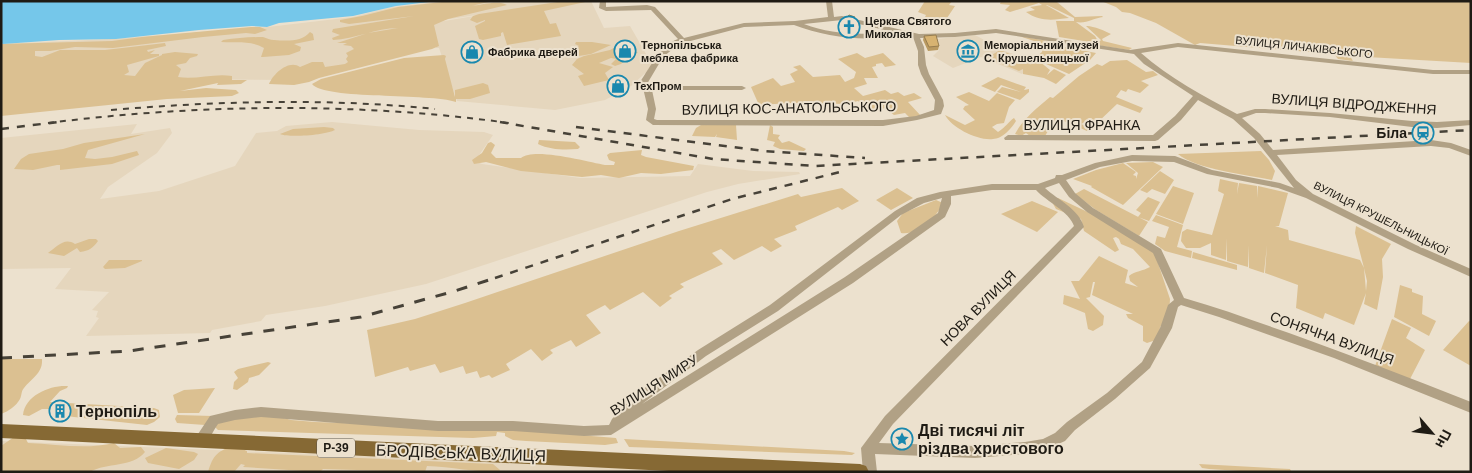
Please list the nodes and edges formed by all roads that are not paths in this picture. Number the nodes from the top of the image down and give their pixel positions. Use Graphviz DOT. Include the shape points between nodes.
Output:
graph roads {
  1 [pos="602,1"];
  2 [pos="828,1"];
  3 [pos="830,18"];
  4 [pos="795,23"];
  5 [pos="900,32"];
  6 [pos="917,36"];
  7 [pos="682,40"];
  8 [pos="1136,52"];
  9 [pos="1471,72"];
  10 [pos="644,86"];
  11 [pos="742,88"];
  12 [pos="1198,97"];
  13 [pos="1236,117"];
  14 [pos="1471,122"];
  15 [pos="1008,138"];
  16 [pos="1271,153"];
  17 [pos="1471,153"];
  18 [pos="1286,173"];
  19 [pos="1059,178"];
  20 [pos="1280,186"];
  21 [pos="1041,191"];
  22 [pos="947,194"];
  23 [pos="1310,196"];
  24 [pos="1471,273"];
  25 [pos="1180,301"];
  26 [pos="1471,408"];
  27 [pos="610,430"];
  28 [pos="1,431"];
  29 [pos="200,440"];
  30 [pos="868,448"];
  31 [pos="860,472"];
  32 [pos="870,472"];
  1 -- 7 [label="street" via="602,8 606,9 653,8"];
  2 -- 3 [label="street"];
  3 -- 4 [label="street"];
  3 -- 5 [label="street" via="854,19"];
  4 -- 5 [label="street" via="828,33 877,35"];
  4 -- 7 [label="street" via="744,25"];
  5 -- 6 [label="street"];
  6 -- 8 [label="street" via="996,31"];
  6 -- 10 [label="street, ВУЛИЦЯ КОС-АНАТОЛЬСЬКОГО" via="923,52 922,68 935,89 940,106 938,112 917,118 882,123 656,123 650,120 652,109"];
  7 -- 10 [label="street" via="660,56"];
  8 -- 9 [label="street, ВУЛИЦЯ ЛИЧАКІВСЬКОГО" via="1178,45 1432,72"];
  8 -- 12 [label="street, ВУЛИЦЯ КРУШЕЛЬНИЦЬКОЇ"];
  10 -- 11 [label="street"];
  12 -- 13 [label="street, ВУЛИЦЯ КРУШЕЛЬНИЦЬКОЇ"];
  12 -- 15 [label="street, ВУЛИЦЯ ФРАНКА" via="1155,138"];
  13 -- 14 [label="street, ВУЛИЦЯ ВІДРОДЖЕННЯ" via="1265,111 1412,124"];
  13 -- 16 [label="street, ВУЛИЦЯ КРУШЕЛЬНИЦЬКОЇ"];
  16 -- 17 [label="street" via="1432,143"];
  16 -- 18 [label="street, ВУЛИЦЯ КРУШЕЛЬНИЦЬКОЇ"];
  18 -- 20 [label="street" via="1282,175"];
  18 -- 23 [label="street, ВУЛИЦЯ КРУШЕЛЬНИЦЬКОЇ"];
  19 -- 20 [label="street, ВУЛИЦЯ МИРУ" via="1132,158 1175,159 1210,172"];
  19 -- 21 [label="street, ВУЛИЦЯ МИРУ"];
  19 -- 25 [label="street" via="1090,210 1157,251"];
  20 -- 23 [label="street, ВУЛИЦЯ МИРУ"];
  21 -- 22 [label="street, ВУЛИЦЯ МИРУ" via="992,188"];
  21 -- 30 [label="street, НОВА ВУЛИЦЯ" via="1076,219 1079,227 889,420"];
  22 -- 27 [label="street, ВУЛИЦЯ МИРУ" via="914,202 898,213 774,308 702,353 640,399"];
  22 -- 27 [label="street, ВУЛИЦЯ МИРУ" via="942,215 850,280"];
  23 -- 24 [label="street, ВУЛИЦЯ КРУШЕЛЬНИЦЬКОЇ"];
  25 -- 26 [label="street, СОНЯЧНА ВУЛИЦЯ" via="1337,355"];
  25 -- 30 [label="street" via="1174,305 1146,365 1060,438 1025,448 975,452"];
  27 -- 29 [label="street" via="438,426 260,412 214,420"];
  28 -- 29 [label="main road, БРОДІВСЬКА ВУЛИЦЯ / Р-39"];
  29 -- 31 [label="main road, БРОДІВСЬКА ВУЛИЦЯ / Р-39"];
  30 -- 32 [label="street"];
}
